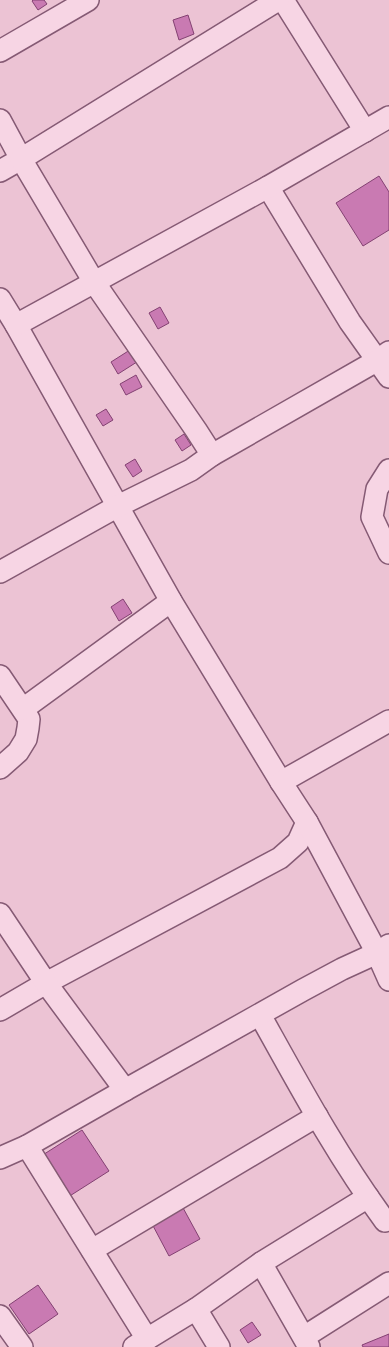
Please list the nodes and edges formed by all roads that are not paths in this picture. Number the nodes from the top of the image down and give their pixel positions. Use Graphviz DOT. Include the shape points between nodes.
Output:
graph roads {
  1 [pos="88,0"];
  2 [pos="278,0"];
  3 [pos="283,0"];
  4 [pos="0,51"];
  5 [pos="389,117"];
  6 [pos="0,120"];
  7 [pos="366,131"];
  8 [pos="21,159"];
  9 [pos="0,172"];
  10 [pos="268,187"];
  11 [pos="94,282"];
  12 [pos="0,299"];
  13 [pos="16,325"];
  14 [pos="385,363"];
  15 [pos="212,455"];
  16 [pos="389,470"];
  17 [pos="118,506"];
  18 [pos="389,554"];
  19 [pos="0,572"];
  20 [pos="171,601"];
  21 [pos="0,676"];
  22 [pos="23,710"];
  23 [pos="389,721"];
  24 [pos="0,768"];
  25 [pos="281,782"];
  26 [pos="307,822"];
  27 [pos="0,914"];
  28 [pos="383,949"];
  29 [pos="389,980"];
  30 [pos="46,983"];
  31 [pos="0,1010"];
  32 [pos="260,1015"];
  33 [pos="125,1090"];
  34 [pos="317,1116"];
  35 [pos="27,1146"];
  36 [pos="0,1158"];
  37 [pos="368,1197"];
  38 [pos="385,1221"];
  39 [pos="92,1250"];
  40 [pos="261,1263"];
  41 [pos="389,1283"];
  42 [pos="196,1309"];
  43 [pos="0,1316"];
  44 [pos="307,1342"];
  45 [pos="140,1343"];
  46 [pos="22,1347"];
  47 [pos="219,1347"];
  1 -- 4 [label="street"];
  2 -- 8 [label="street"];
  3 -- 7 [label="street"];
  5 -- 7 [label="street"];
  6 -- 8 [label="street"];
  7 -- 10 [label="street"];
  8 -- 9 [label="street"];
  8 -- 11 [label="street"];
  10 -- 11 [label="street"];
  10 -- 14 [label="street" via="350,322"];
  11 -- 13 [label="street"];
  11 -- 15 [label="street"];
  12 -- 13 [label="street"];
  13 -- 17 [label="street"];
  14 -- 15 [label="street"];
  15 -- 17 [label="street" via="191,470"];
  16 -- 18 [label="street" via="377,490 372,517"];
  17 -- 19 [label="street"];
  17 -- 20 [label="street"];
  20 -- 22 [label="street"];
  20 -- 25 [label="street"];
  21 -- 22 [label="street"];
  22 -- 24 [label="street" via="29,719 26,739 18,752"];
  23 -- 25 [label="street"];
  25 -- 26 [label="street"];
  26 -- 28 [label="street"];
  26 -- 30 [label="street" via="298,842 280,858"];
  27 -- 30 [label="street"];
  28 -- 29 [label="street"];
  28 -- 32 [label="street"];
  30 -- 31 [label="street"];
  30 -- 33 [label="street"];
  32 -- 33 [label="street"];
  32 -- 34 [label="street"];
  33 -- 35 [label="street"];
  34 -- 37 [label="street"];
  34 -- 39 [label="street"];
  35 -- 36 [label="street"];
  35 -- 39 [label="street"];
  37 -- 38 [label="street"];
  37 -- 40 [label="street"];
  39 -- 45 [label="street"];
  40 -- 42 [label="street"];
  40 -- 44 [label="street"];
  41 -- 44 [label="street"];
  42 -- 45 [label="street"];
  42 -- 47 [label="street"];
  43 -- 46 [label="street"];
}
